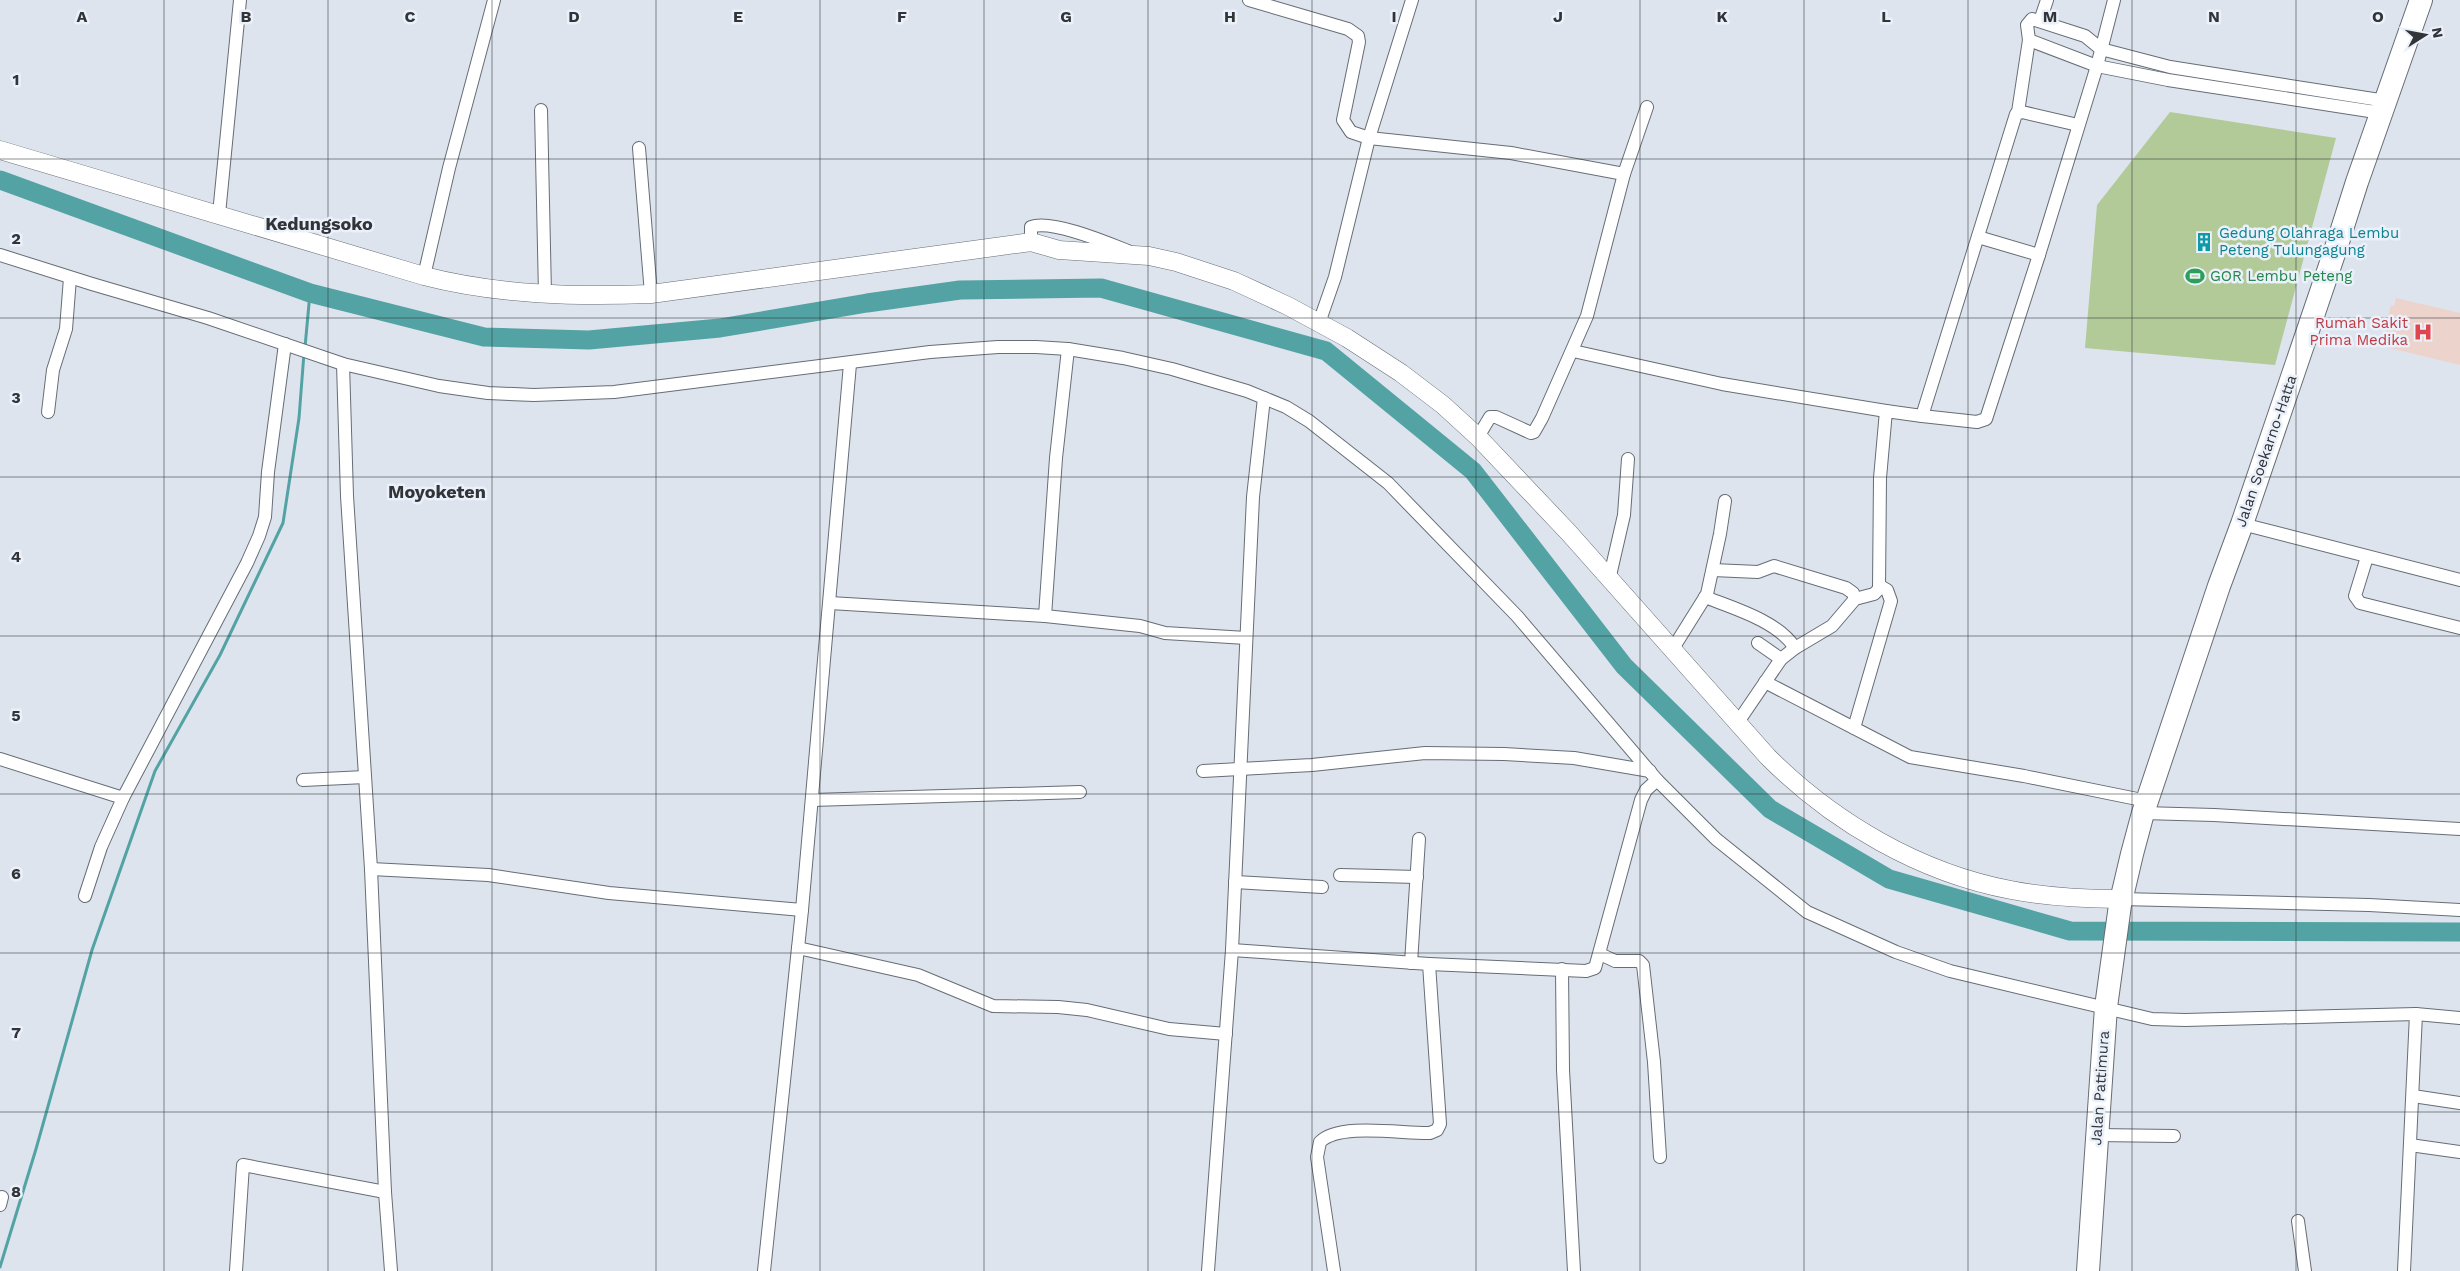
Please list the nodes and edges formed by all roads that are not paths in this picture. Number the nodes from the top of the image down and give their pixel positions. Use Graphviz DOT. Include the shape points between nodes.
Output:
graph roads {
  1 [pos="240,0"];
  2 [pos="494,0"];
  3 [pos="1249,0"];
  4 [pos="1412,0"];
  5 [pos="2047,0"];
  6 [pos="2114,0"];
  7 [pos="2421,0"];
  8 [pos="2040,21"];
  9 [pos="2029,40"];
  10 [pos="2101,49"];
  11 [pos="2097,66"];
  12 [pos="2170,67"];
  13 [pos="2168,80"];
  14 [pos="2262,88"];
  15 [pos="1647,107"];
  16 [pos="2384,107"];
  17 [pos="541,110"];
  18 [pos="2018,112"];
  19 [pos="2078,125"];
  20 [pos="1369,138"];
  21 [pos="639,148"];
  22 [pos="0,150"];
  23 [pos="1624,174"];
  24 [pos="219,214"];
  25 [pos="1978,236"];
  26 [pos="0,255"];
  27 [pos="2039,255"];
  28 [pos="424,276"];
  29 [pos="70,278"];
  30 [pos="545,294"];
  31 [pos="651,294"];
  32 [pos="1319,323"];
  33 [pos="288,345"];
  34 [pos="1068,349"];
  35 [pos="1574,351"];
  36 [pos="343,364"];
  37 [pos="850,364"];
  38 [pos="1264,398"];
  39 [pos="1886,411"];
  40 [pos="48,412"];
  41 [pos="1922,416"];
  42 [pos="1478,437"];
  43 [pos="1628,459"];
  44 [pos="1725,501"];
  45 [pos="2242,524"];
  46 [pos="2367,557"];
  47 [pos="1713,570"];
  48 [pos="1609,580"];
  49 [pos="2460,580"];
  50 [pos="1880,586"];
  51 [pos="1852,594"];
  52 [pos="1705,598"];
  53 [pos="830,603"];
  54 [pos="1045,616"];
  55 [pos="2460,628"];
  56 [pos="1246,638"];
  57 [pos="1758,643"];
  58 [pos="1793,644"];
  59 [pos="1672,650"];
  60 [pos="1778,656"];
  61 [pos="1765,682"];
  62 [pos="1738,722"];
  63 [pos="1854,728"];
  64 [pos="0,759"];
  65 [pos="1242,768"];
  66 [pos="1203,770"];
  67 [pos="365,776"];
  68 [pos="1653,776"];
  69 [pos="303,780"];
  70 [pos="1080,792"];
  71 [pos="123,798"];
  72 [pos="812,800"];
  73 [pos="2145,807"];
  74 [pos="2460,829"];
  75 [pos="1419,839"];
  76 [pos="371,869"];
  77 [pos="1340,875"];
  78 [pos="1417,877"];
  79 [pos="1235,882"];
  80 [pos="1322,887"];
  81 [pos="85,896"];
  82 [pos="2121,902"];
  83 [pos="802,910"];
  84 [pos="2460,910"];
  85 [pos="798,948"];
  86 [pos="1232,950"];
  87 [pos="1600,954"];
  88 [pos="1410,963"];
  89 [pos="1429,964"];
  90 [pos="1562,969"];
  91 [pos="2106,1007"];
  92 [pos="2416,1014"];
  93 [pos="2460,1018"];
  94 [pos="1226,1034"];
  95 [pos="2413,1096"];
  96 [pos="2460,1103"];
  97 [pos="2096,1135"];
  98 [pos="2174,1136"];
  99 [pos="2410,1145"];
  100 [pos="2460,1152"];
  101 [pos="1660,1157"];
  102 [pos="385,1192"];
  103 [pos="2298,1222"];
  104 [pos="236,1271"];
  105 [pos="391,1271"];
  106 [pos="764,1271"];
  107 [pos="1208,1271"];
  108 [pos="1334,1271"];
  109 [pos="1574,1271"];
  110 [pos="2088,1271"];
  111 [pos="2305,1271"];
  112 [pos="2404,1271"];
  1 -- 24 [label="street"];
  2 -- 28 [label="street"];
  3 -- 20 [label="street" via="1348,29 1358,36 1343,120 1350,132"];
  4 -- 20 [label="street"];
  5 -- 8 [label="street"];
  6 -- 10 [label="street"];
  7 -- 16 [label="highway, Jalan Soekarno-Hatta"];
  8 -- 9 [label="street" via="2032,18 2028,22"];
  8 -- 10 [label="street" via="2085,36"];
  9 -- 11 [label="street"];
  9 -- 18 [label="street"];
  10 -- 11 [label="street"];
  10 -- 12 [label="street"];
  11 -- 13 [label="street"];
  11 -- 19 [label="street"];
  12 -- 13 [label="street"];
  12 -- 14 [label="street"];
  13 -- 14 [label="street"];
  14 -- 16 [label="street"];
  15 -- 23 [label="street"];
  16 -- 45 [label="highway, Jalan Soekarno-Hatta"];
  17 -- 30 [label="street"];
  18 -- 19 [label="street"];
  18 -- 25 [label="street"];
  19 -- 27 [label="street"];
  20 -- 23 [label="street" via="1511,153"];
  20 -- 32 [label="street" via="1335,277"];
  21 -- 31 [label="street"];
  22 -- 24 [label="street"];
  23 -- 35 [label="street" via="1587,316"];
  24 -- 28 [label="street"];
  25 -- 27 [label="street"];
  25 -- 41 [label="street"];
  26 -- 29 [label="street"];
  27 -- 41 [label="street" via="1986,419 1977,422"];
  28 -- 30 [label="street"];
  29 -- 33 [label="street"];
  29 -- 40 [label="street" via="66,329 53,370"];
  30 -- 31 [label="street"];
  31 -- 32 [label="street" via="1031,242 1059,250 1133,253 1169,260 1234,281"];
  32 -- 42 [label="street" via="1401,373"];
  33 -- 36 [label="street"];
  33 -- 71 [label="street" via="263,526"];
  34 -- 37 [label="street" via="961,349"];
  34 -- 38 [label="street" via="1172,369"];
  34 -- 54 [label="street" via="1056,458"];
  35 -- 39 [label="street" via="1722,384"];
  35 -- 42 [label="street" via="1534,432 1492,417 1488,418"];
  36 -- 37 [label="street" via="457,389 534,394 614,392"];
  36 -- 67 [label="street" via="347,496"];
  37 -- 53 [label="street"];
  38 -- 56 [label="street" via="1254,497"];
  38 -- 68 [label="street" via="1309,421 1404,498 1517,616"];
  39 -- 41 [label="street"];
  39 -- 50 [label="street" via="1880,478"];
  42 -- 48 [label="street"];
  43 -- 48 [label="street" via="1624,515"];
  44 -- 47 [label="street"];
  45 -- 46 [label="street"];
  45 -- 73 [label="highway, Jalan Soekarno-Hatta" via="2218,586"];
  46 -- 49 [label="street"];
  46 -- 55 [label="street" via="2355,596 2360,603"];
  47 -- 51 [label="street" via="1758,572 1774,566"];
  47 -- 52 [label="street"];
  48 -- 59 [label="street"];
  50 -- 51 [label="street" via="1874,594"];
  50 -- 63 [label="street" via="1887,590 1891,602"];
  51 -- 58 [label="street" via="1832,626"];
  52 -- 58 [label="street" via="1762,620"];
  52 -- 59 [label="street"];
  53 -- 54 [label="street"];
  53 -- 72 [label="street"];
  54 -- 56 [label="street" via="1140,626 1165,633"];
  56 -- 65 [label="street"];
  57 -- 60 [label="street"];
  58 -- 60 [label="street"];
  59 -- 62 [label="street"];
  60 -- 61 [label="street"];
  61 -- 62 [label="street"];
  61 -- 63 [label="street"];
  62 -- 82 [label="street" via="1768,757 1805,792 1896,850 1961,876 2012,890"];
  63 -- 73 [label="street" via="1915,758 2024,776"];
  64 -- 71 [label="street"];
  65 -- 66 [label="street"];
  65 -- 68 [label="street" via="1312,765 1424,753 1504,754 1574,758"];
  65 -- 79 [label="street"];
  67 -- 69 [label="street"];
  67 -- 76 [label="street"];
  68 -- 87 [label="street" via="1641,800"];
  68 -- 91 [label="street" via="1727,849 1818,919 1950,971"];
  70 -- 72 [label="street"];
  71 -- 81 [label="street" via="101,847"];
  72 -- 83 [label="street"];
  73 -- 74 [label="street" via="2214,815"];
  73 -- 82 [label="highway, Jalan Soekarno-Hatta"];
  75 -- 78 [label="street"];
  76 -- 83 [label="street" via="488,874 609,893"];
  76 -- 102 [label="street"];
  77 -- 78 [label="street"];
  78 -- 88 [label="street"];
  79 -- 80 [label="street"];
  79 -- 86 [label="street"];
  82 -- 84 [label="street" via="2369,905"];
  82 -- 91 [label="highway, Jalan Pattimura"];
  83 -- 85 [label="street"];
  85 -- 94 [label="street" via="918,975 993,1006 1087,1010 1169,1029"];
  85 -- 106 [label="street"];
  86 -- 88 [label="street"];
  86 -- 94 [label="street"];
  87 -- 90 [label="street" via="1592,970"];
  87 -- 101 [label="street" via="1615,961 1639,961 1643,965"];
  88 -- 89 [label="street"];
  89 -- 90 [label="street"];
  89 -- 108 [label="street" via="1440,1124 1430,1133 1365,1130 1333,1135 1320,1142 1317,1157"];
  90 -- 109 [label="street" via="1563,1070"];
  91 -- 92 [label="street" via="2134,1016 2168,1020"];
  91 -- 97 [label="highway, Jalan Pattimura"];
  92 -- 93 [label="street"];
  92 -- 95 [label="street"];
  94 -- 107 [label="street"];
  95 -- 96 [label="street"];
  95 -- 99 [label="street"];
  97 -- 98 [label="street"];
  97 -- 110 [label="highway, Jalan Pattimura"];
  99 -- 100 [label="street"];
  99 -- 112 [label="street"];
  102 -- 104 [label="street" via="243,1165"];
  102 -- 105 [label="street"];
  103 -- 111 [label="street"];
}
